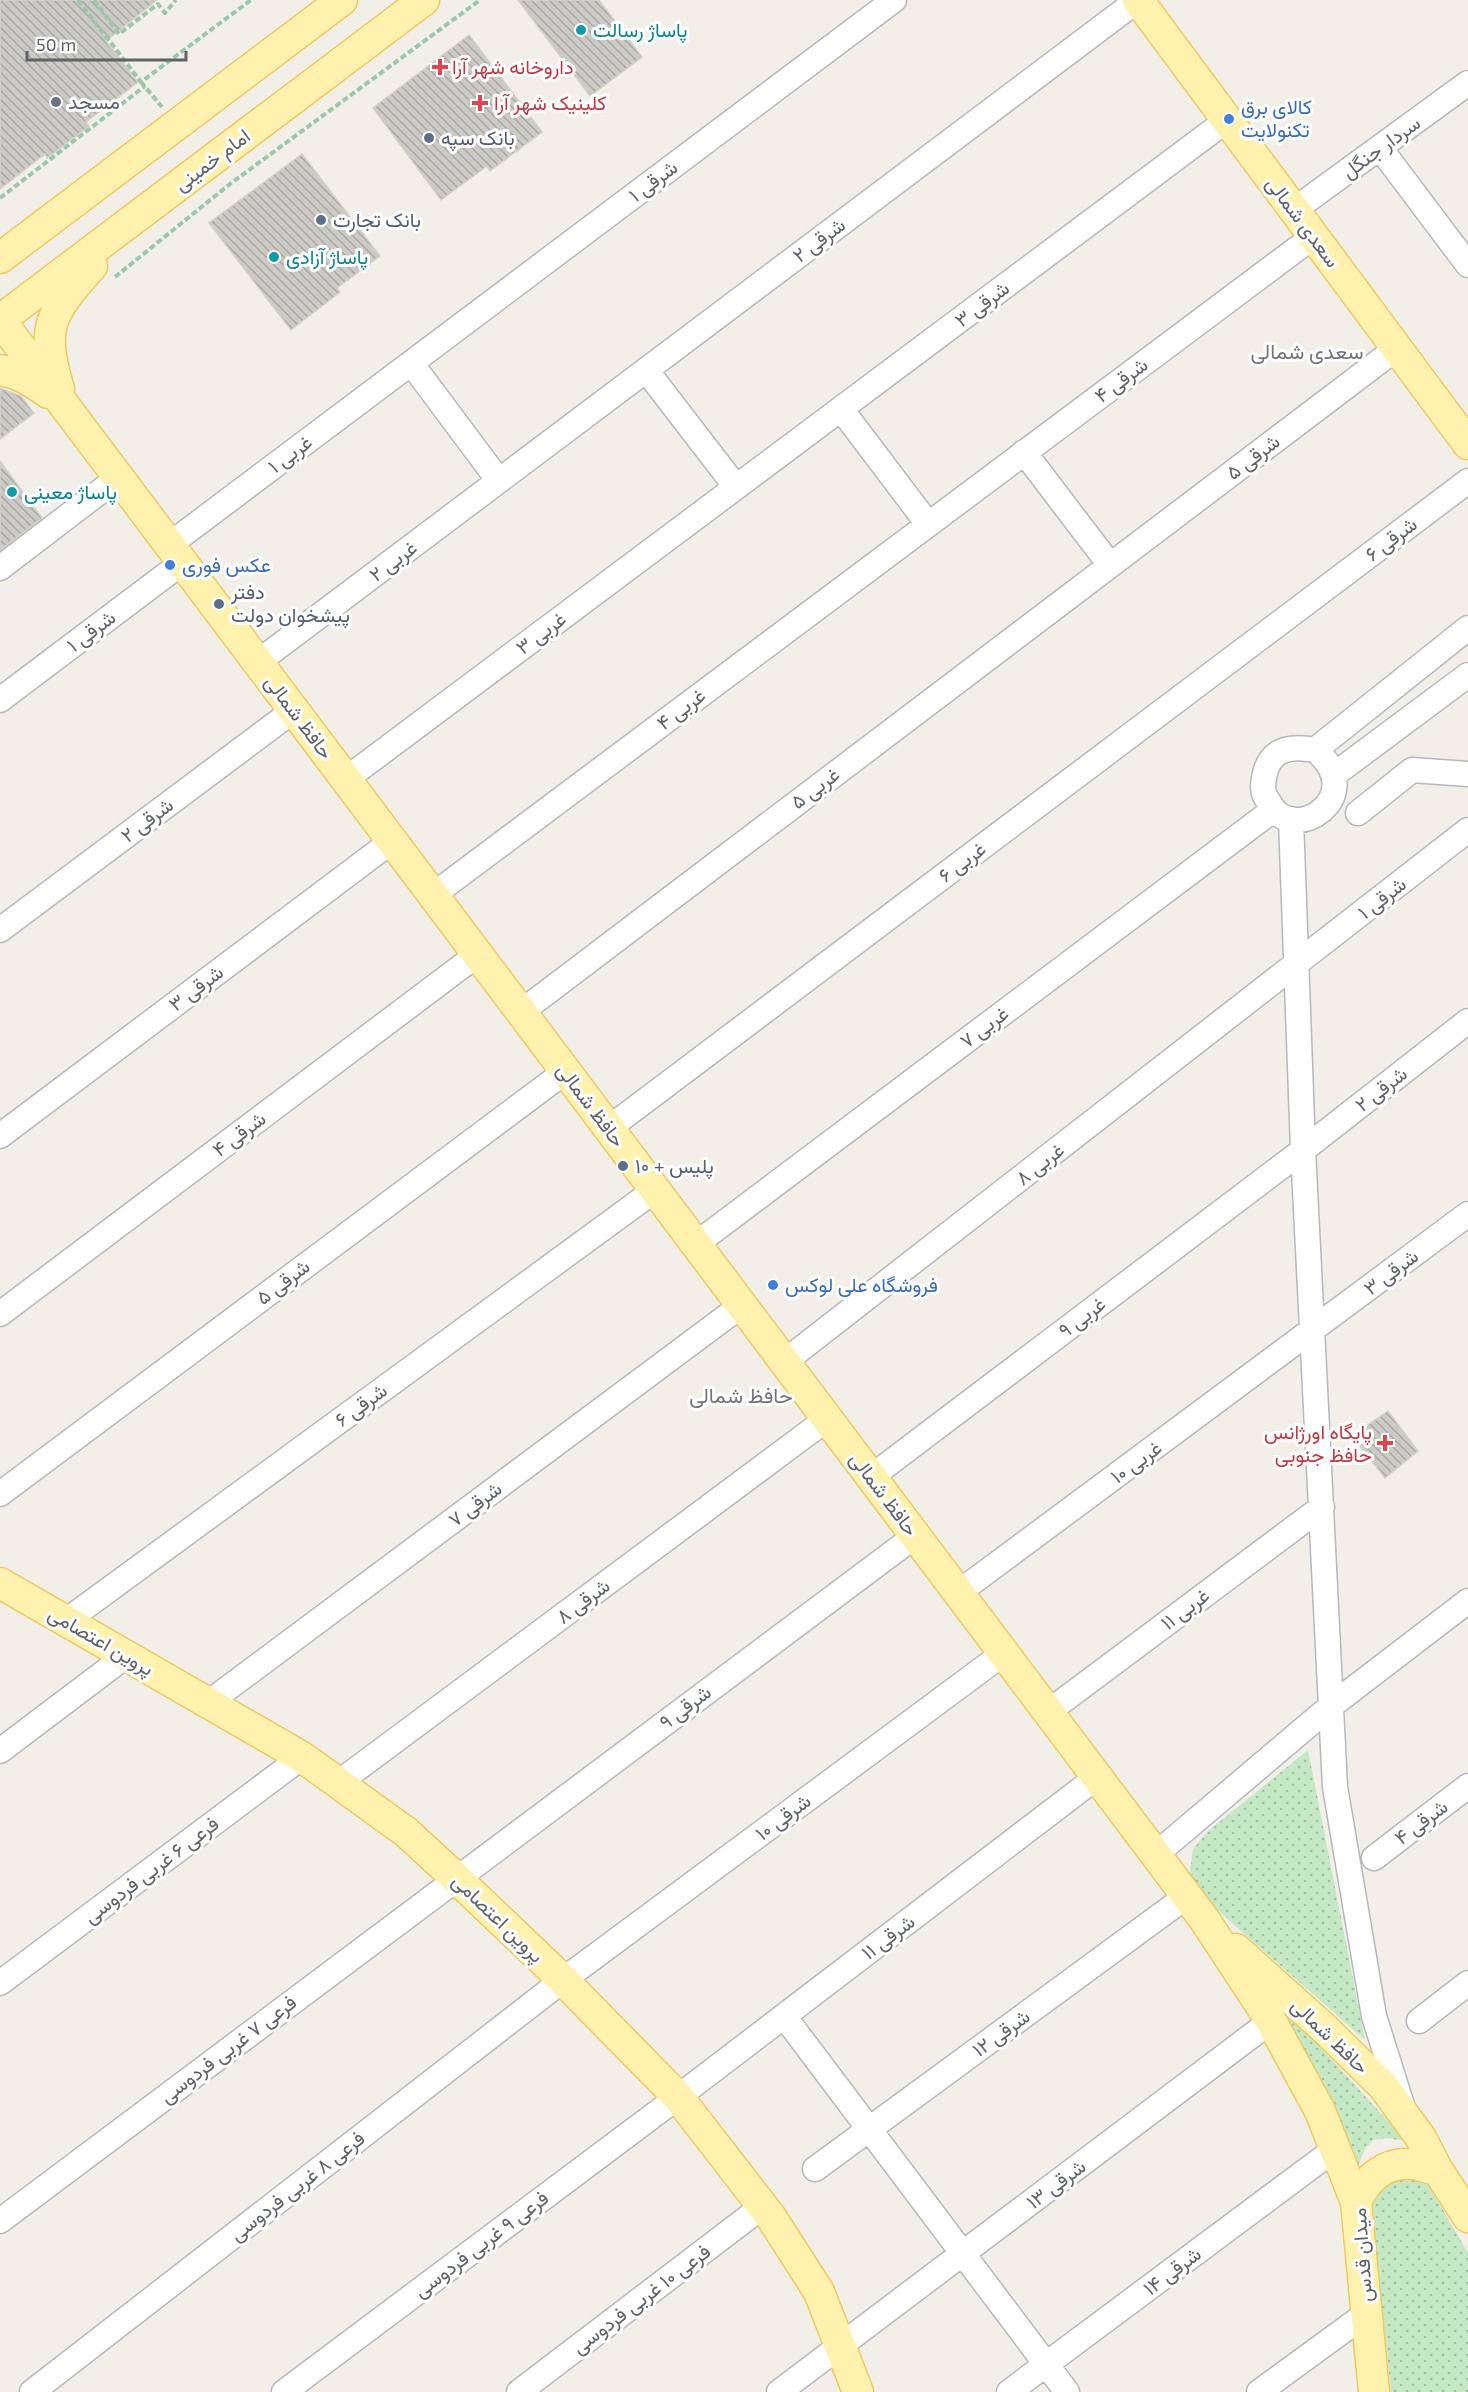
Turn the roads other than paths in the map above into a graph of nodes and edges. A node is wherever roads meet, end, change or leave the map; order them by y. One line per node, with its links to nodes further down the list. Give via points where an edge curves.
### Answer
1 (342, 0): 10 (main road)
2 (424, 0): 9 (main road, امام خمینی)
3 (894, 0): 17 (street, ۱ شرقی)
4 (1138, 0): 6 (main road, سعدی شمالی); 19 (street, ۲ شرقی)
5 (1468, 83): 7 (street, سردار جنگل)
6 (1227, 120): 8 (main road, سعدی شمالی); 21 (street, ۳ شرقی)
7 (1380, 148): 8 (street, سردار جنگل); 14 (street)
8 (1294, 210): 12 (main road, سعدی شمالی)
9 (139, 215): 15 (main road, امام خمینی); 20 (main road, via 74,287 50,324 50,361)
10 (33, 233): 11 (main road); 13 (main road)
11 (0, 234)
12 (1314, 236): 16 (main road, سعدی شمالی); 23 (street, ۴ شرقی)
13 (0, 258)
14 (1468, 265)
15 (0, 320): 20 (main road, حافظ شمالی)
16 (1397, 348): 22 (main road, سعدی شمالی); 30 (street, ۵ شرقی)
17 (411, 363): 25 (street); 29 (street, ۱ غربی)
18 (0, 370): 20 (main road, via 28,379)
19 (646, 370): 25 (street, ۲ شرقی); 27 (street)
20 (63, 403): 24 (main road, حافظ شمالی)
21 (841, 409): 27 (street, ۳ شرقی); 28 (street)
22 (1468, 444)
23 (1024, 452): 28 (street, ۴ شرقی); 30 (street)
24 (119, 477): 29 (main road, حافظ شمالی); 31 (street)
25 (500, 481): 34 (street, ۲ غربی)
26 (1468, 481): 32 (street, ۶ شرقی)
27 (736, 487): 41 (street, ۳ غربی)
28 (928, 524): 46 (street, ۴ غربی)
29 (176, 553): 34 (main road, حافظ شمالی); 36 (street, ۱ شرقی)
30 (1110, 565): 50 (street, ۵ غربی)
31 (0, 568)
32 (1315, 596): 53 (street, ۶ غربی)
33 (1468, 628): 38 (street)
34 (258, 662): 37 (main road, حافظ شمالی)
35 (1465, 680): 39 (street)
36 (0, 700)
37 (294, 710): 41 (main road, حافظ شمالی); 47 (street, ۲ شرقی)
38 (1315, 750): 39 (street, via 1328,760); 43 (street, via 1295,746 1285,750 1276,754 1264,771 1263,792)
39 (1335, 774): 43 (street, via 1334,793 1325,809 1310,819)
40 (1468, 774): 42 (street, via 1412,770)
41 (346, 779): 45 (main road, حافظ شمالی)
42 (1358, 813)
43 (1282, 814): 49 (street); 58 (street, ۷ غربی)
44 (1468, 830): 49 (street, ۱ شرقی)
45 (392, 841): 46 (main road, حافظ شمالی); 54 (street, ۳ شرقی)
46 (433, 895): 48 (main road, حافظ شمالی)
47 (0, 930)
48 (478, 954): 50 (main road, حافظ شمالی); 60 (street, ۴ شرقی)
49 (1295, 966): 55 (street); 62 (street, ۸ غربی)
50 (521, 1012): 52 (main road, حافظ شمالی)
51 (1468, 1021): 55 (street, ۲ شرقی)
52 (566, 1071): 53 (main road, حافظ شمالی); 65 (street, ۵ شرقی)
53 (609, 1128): 56 (main road, حافظ شمالی)
54 (0, 1137)
55 (1298, 1153): 61 (street); 64 (street, ۹ غربی)
56 (655, 1190): 58 (main road, حافظ شمالی); 71 (street, ۶ شرقی)
57 (1468, 1214): 61 (street, ۳ شرقی)
58 (696, 1244): 59 (main road, حافظ شمالی)
59 (742, 1305): 62 (main road, حافظ شمالی); 74 (street, ۷ شرقی)
60 (0, 1314)
61 (1313, 1330): 66 (street); 69 (street, ۱۰ غربی)
62 (784, 1362): 63 (main road, حافظ شمالی)
63 (827, 1419): 64 (main road, حافظ شمالی); 80 (street, ۸ شرقی)
64 (871, 1477): 67 (main road, حافظ شمالی)
65 (0, 1494)
66 (1322, 1507): 75 (street); 76 (street, ۱۱ غربی)
67 (915, 1536): 69 (main road, حافظ شمالی); 84 (street, شرقی ۹)
68 (0, 1582): 71 (main road, پروین اعتصامی)
69 (958, 1593): 72 (main road, حافظ شمالی)
70 (1468, 1600): 75 (street)
71 (66, 1621): 73 (main road, پروین اعتصامی)
72 (1004, 1653): 76 (main road, حافظ شمالی); 86 (street, شرقی ۱۰)
73 (128, 1655): 74 (main road, پروین اعتصامی); 77 (street)
74 (208, 1703): 78 (main road, پروین اعتصامی)
75 (1331, 1706): 82 (street); 93 (street, via 1335,1787 1361,1948 1374,2016)
76 (1048, 1712): 79 (main road, حافظ شمالی)
77 (0, 1751)
78 (302, 1757): 80 (main road, پروین اعتصامی); 87 (street, فرعی ۶ غربی فردوسی)
79 (1097, 1777): 82 (main road, حافظ شمالی); 89 (street, ۱۱ شرقی)
80 (338, 1783): 84 (main road, پروین اعتصامی, via 406,1832)
81 (1468, 1786): 83 (street, ۴ شرقی)
82 (1155, 1855): 85 (main road, حافظ شمالی)
83 (1374, 1858)
84 (456, 1878): 86 (main road, پروین اعتصامی); 101 (street, فرعی ۷ غربی فردوسی)
85 (1195, 1908): 90 (main road, حافظ شمالی); 93 (main road, حافظ شمالی, via 1383,2086); 94 (street, ۱۲ شرقی)
86 (563, 1980): 92 (main road, پروین اعتصامی); 106 (street, فرعی ۸ غربی فردوسی)
87 (0, 1983)
88 (1468, 1983): 91 (street)
89 (784, 2016): 92 (street, ۱۱ شرقی); 94 (street)
90 (1271, 2021): 95 (main road, حافظ شمالی, via 1320,2111); 102 (street, ۱۳ شرقی)
91 (1419, 2021)
92 (678, 2097): 99 (main road, پروین اعتصامی); 107 (street, فرعی ۹ غربی فردوسی)
93 (1405, 2116): 97 (main road, حافظ شمالی)
94 (870, 2128): 96 (street, ۱۲ شرقی); 102 (street)
95 (1335, 2149): 98 (main road, حافظ شمالی); 105 (street, ۱۴ شرقی)
96 (815, 2169)
97 (1437, 2169): 98 (main road, میدان قدس, via 1402,2163 1387,2167 1373,2175); 100 (main road)
98 (1356, 2202): 103 (main road, میدان قدس)
99 (763, 2206): 104 (main road, پروین اعتصامی, via 819,2292); 108 (street, فرعی ۱۰ غربی فردوسی)
100 (1468, 2217)
101 (0, 2221)
102 (963, 2254): 104 (street, ۱۳ شرقی); 105 (street)
103 (1366, 2314): 113 (street); 114 (main road, میدان قدس)
104 (841, 2347): 109 (street, ۱۳ شرقی); 110 (main road, پروین اعتصامی)
105 (1046, 2365): 111 (street, ۱۴ شرقی); 112 (street)
106 (32, 2392)
107 (284, 2392)
108 (519, 2392)
109 (779, 2392)
110 (858, 2392)
111 (1009, 2392)
112 (1067, 2392)
113 (1259, 2392)
114 (1374, 2392)

